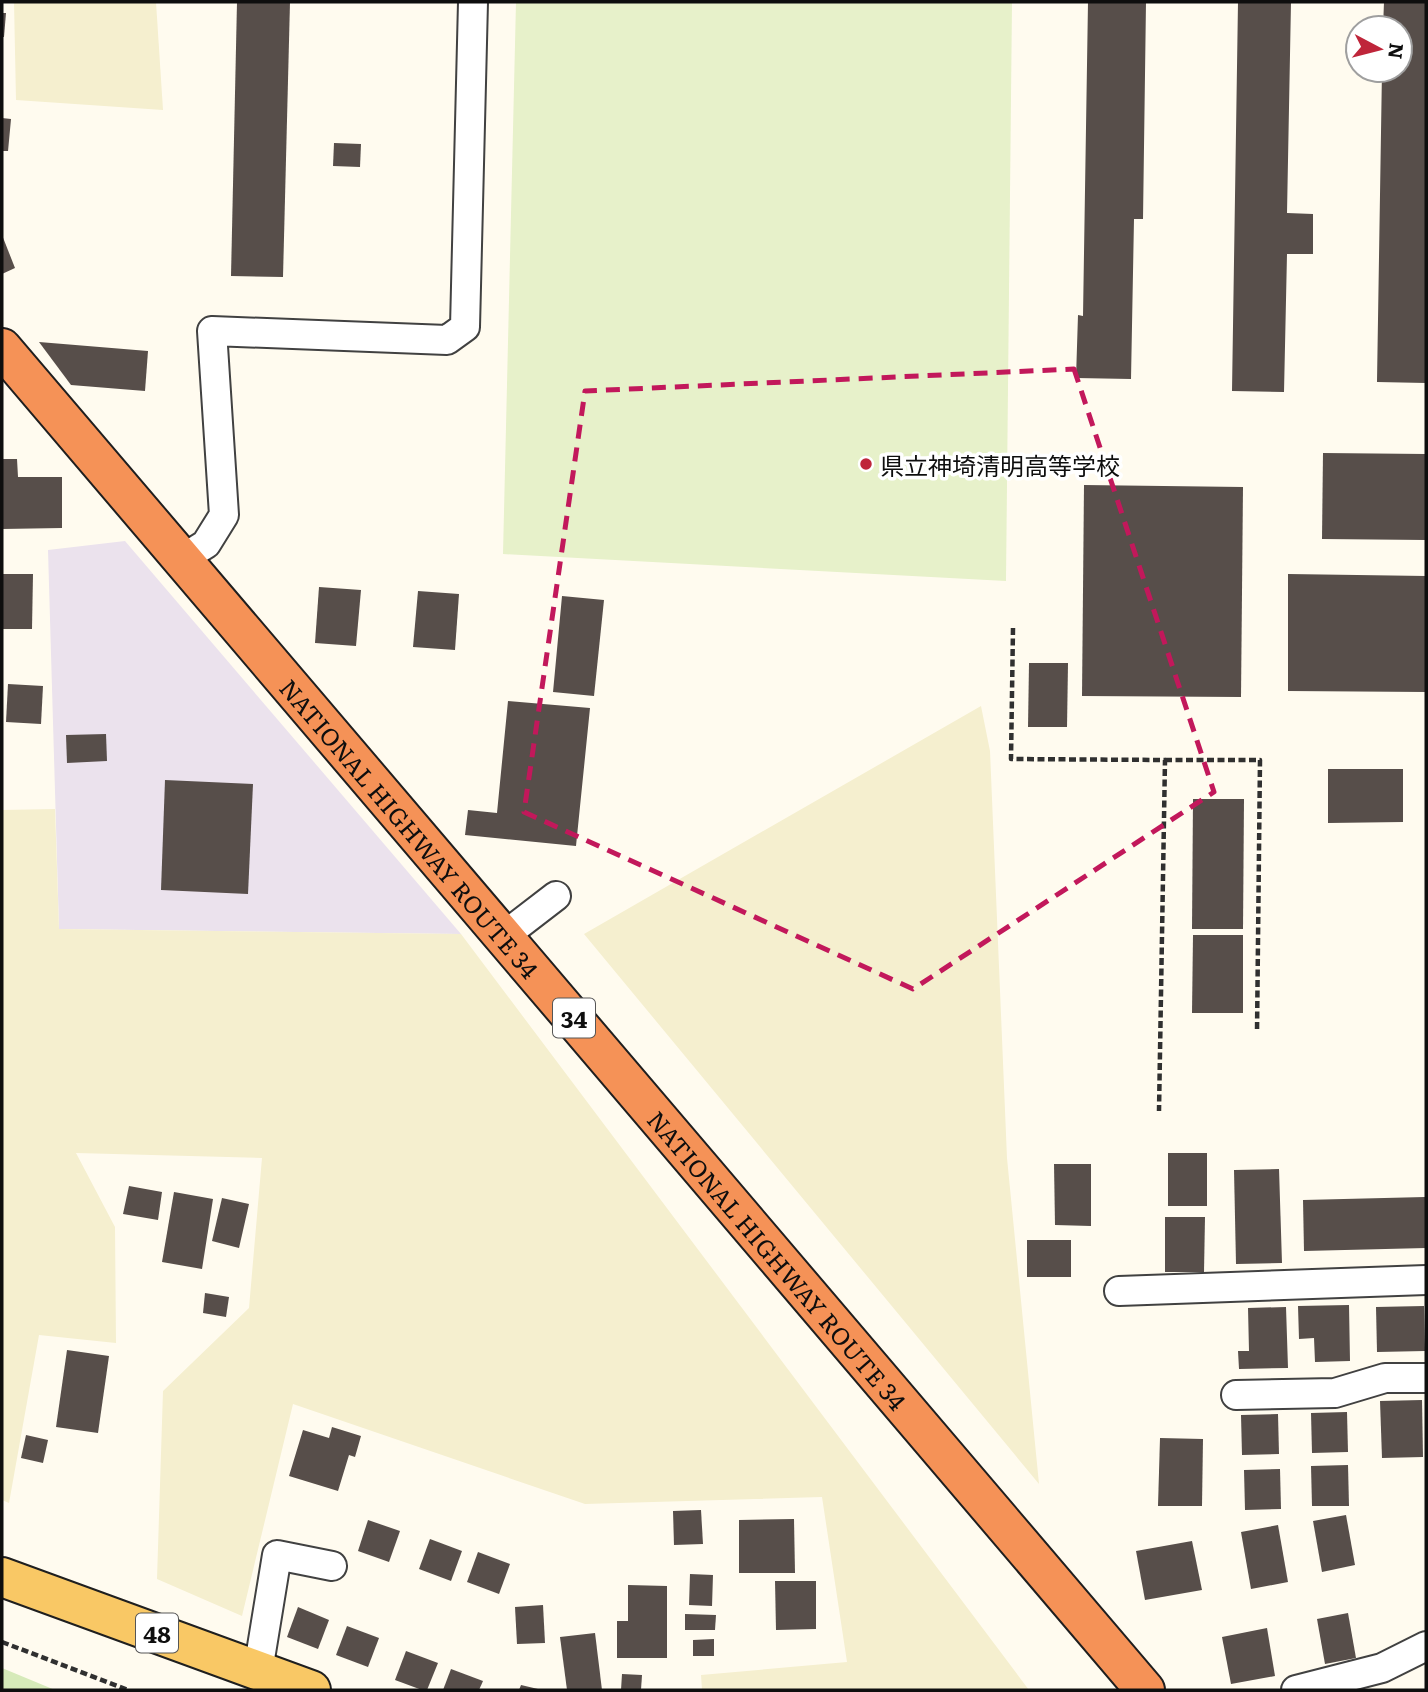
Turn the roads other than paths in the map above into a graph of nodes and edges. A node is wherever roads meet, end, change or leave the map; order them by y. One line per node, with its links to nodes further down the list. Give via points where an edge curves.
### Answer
1 (473, 2): 3 (street, via 465,327 447,340 212,331 224,515 206,544)
2 (2, 348): 3 (highway, NATIONAL HIGHWAY ROUTE 34 / 34)
3 (182, 559): 5 (highway, NATIONAL HIGHWAY ROUTE 34 / 34)
4 (556, 896): 5 (street)
5 (504, 936): 15 (highway, NATIONAL HIGHWAY ROUTE 34 / 34)
6 (1426, 1280): 7 (street)
7 (1119, 1290)
8 (1426, 1378): 9 (street, via 1385,1378 1335,1393)
9 (1236, 1395)
10 (332, 1566): 13 (street, via 277,1555)
11 (2, 1577): 13 (main road, 48)
12 (1426, 1646): 16 (street, via 1382,1668)
13 (258, 1671): 14 (main road, 48)
14 (311, 1690)
15 (1145, 1690)
16 (1296, 1690)

